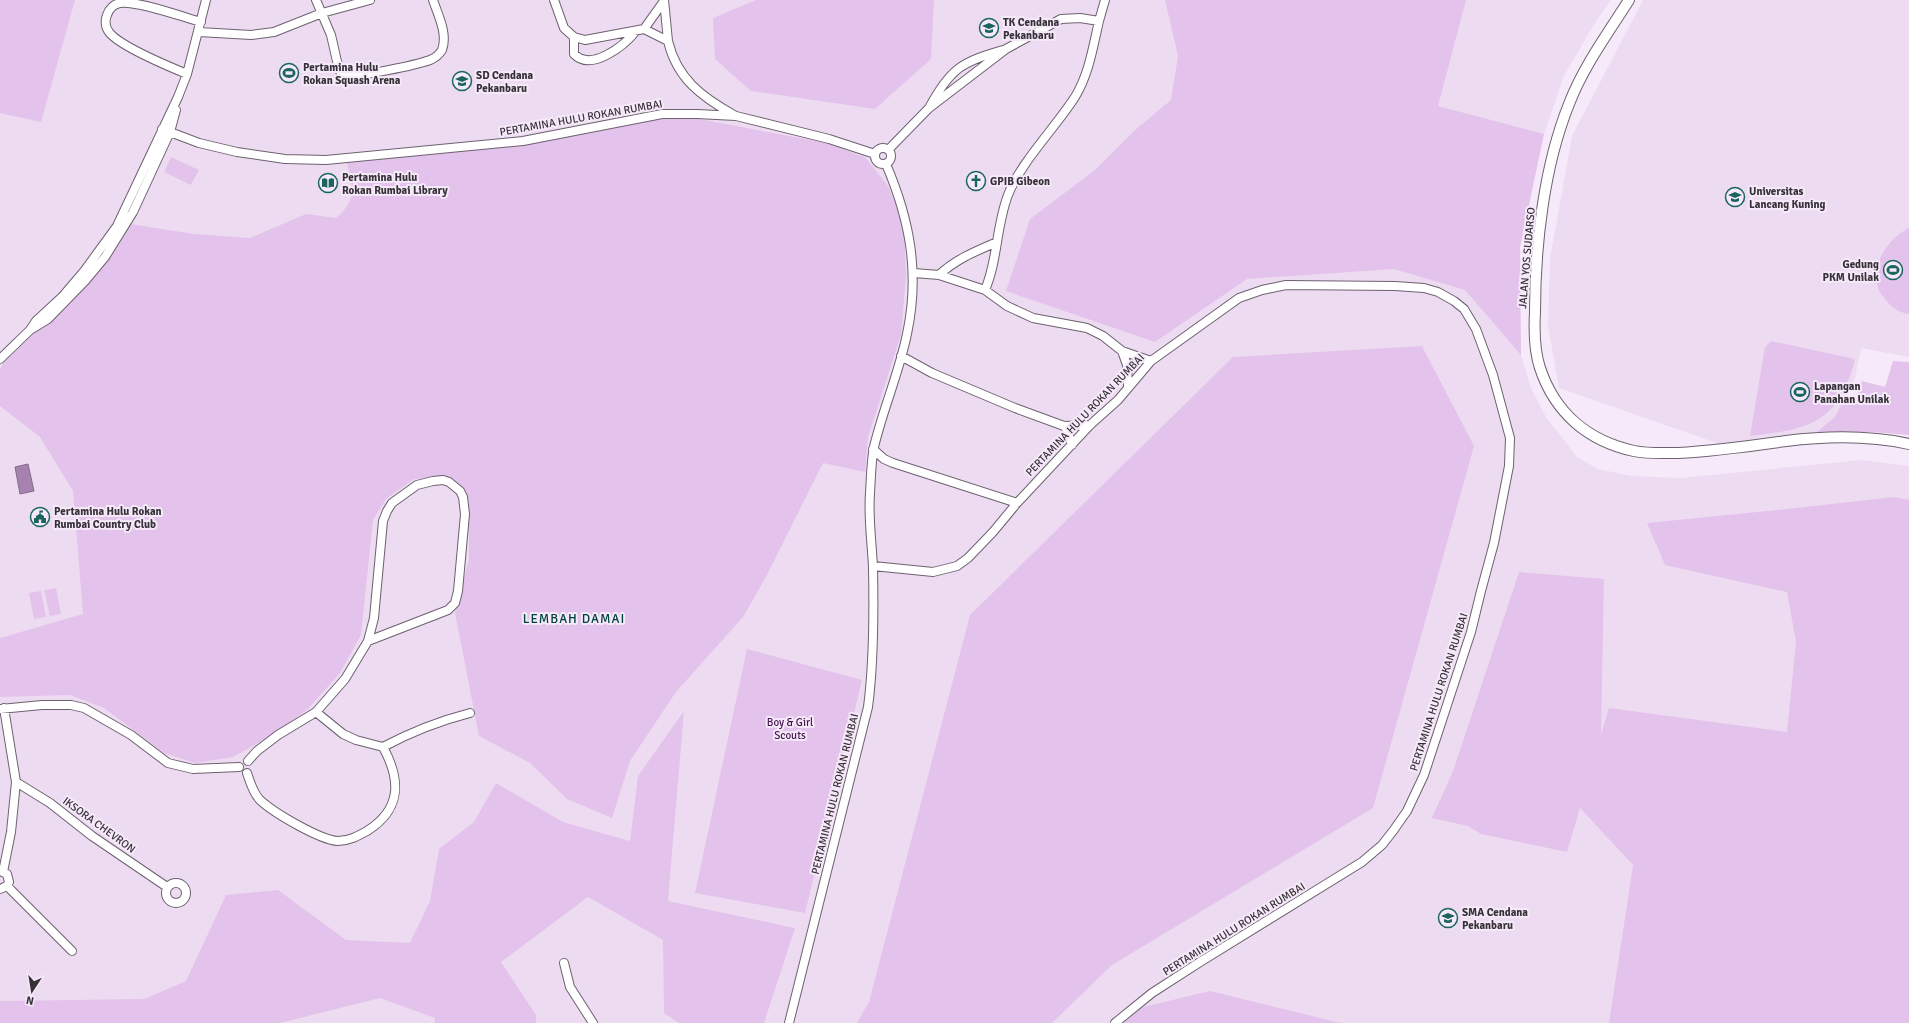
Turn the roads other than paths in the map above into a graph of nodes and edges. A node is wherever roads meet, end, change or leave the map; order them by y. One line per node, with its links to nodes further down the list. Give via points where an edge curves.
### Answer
1 (206, 0): 11 (street)
2 (316, 0): 9 (street)
3 (370, 0): 9 (street)
4 (433, 0): 9 (street, via 444,40 441,52 437,56 405,66 358,75 345,75 339,70 331,35)
5 (664, 0): 12 (street); 15 (street)
6 (1105, 0): 10 (street)
7 (1629, 0): 35 (main road, JALAN YOS SUDARSO, via 1580,79 1561,125 1544,202 1536,273 1534,328 1540,367 1554,397 1563,410 1596,439 1636,451 1699,452 1841,437 1879,438)
8 (556, 1): 14 (street, via 564,28)
9 (322, 13): 13 (street, via 274,32 251,35)
10 (1099, 21): 16 (street, via 1061,19); 24 (street, via 1088,67 1080,87 1025,165 1008,195)
11 (201, 22): 13 (street); 17 (street, via 127,3 120,3 111,8 106,18 110,33 149,57)
12 (640, 30): 14 (street, via 585,40); 14 (street, via 619,47 589,62 574,54); 15 (street)
13 (199, 32): 17 (street)
14 (574, 38)
15 (668, 41): 19 (street, via 677,67 694,88 712,103)
16 (1006, 49): 18 (street); 18 (street, via 961,65 938,90)
17 (187, 74): 20 (street)
18 (928, 108): 21 (street)
19 (736, 116): 20 (street, PERTAMINA HULU ROKAN RUMBAI, via 662,114 523,141 326,160 285,159 237,152 199,143); 22 (street, PERTAMINA HULU ROKAN RUMBAI, via 829,138)
20 (166, 131): 30 (street, via 117,226 85,270)
21 (888, 150): 22 (street, via 880,148); 23 (street, via 891,157)
22 (875, 154): 23 (street, via 877,162)
23 (886, 164): 25 (street, PERTAMINA HULU ROKAN RUMBAI, via 900,199)
24 (997, 242): 26 (street, via 960,258); 27 (street)
25 (914, 273): 26 (street); 29 (street, PERTAMINA HULU ROKAN RUMBAI, via 912,306)
26 (939, 275): 27 (street)
27 (985, 290): 28 (street, via 1008,306 1033,318 1087,328 1103,336)
28 (1122, 351): 31 (street); 32 (street, via 1127,365)
29 (901, 356): 34 (street, via 982,395); 37 (street, PERTAMINA HULU ROKAN RUMBAI)
30 (0, 359)
31 (1151, 361): 32 (street, PERTAMINA HULU ROKAN RUMBAI); 56 (street, PERTAMINA HULU ROKAN RUMBAI, via 1239,298 1262,290 1286,285 1395,286 1424,288 1438,292 1464,309 1476,329 1493,375 1510,438 1510,466 1472,632 1424,775 1407,811 1394,831 1362,862 1152,993)
32 (1128, 386): 33 (street, PERTAMINA HULU ROKAN RUMBAI, via 1108,410)
33 (1090, 425): 34 (street); 36 (street, PERTAMINA HULU ROKAN RUMBAI)
34 (1064, 426): 36 (street)
35 (1909, 444)
36 (1072, 446): 38 (street, PERTAMINA HULU ROKAN RUMBAI)
37 (873, 449): 38 (street, via 893,463); 39 (street, PERTAMINA HULU ROKAN RUMBAI, via 870,495)
38 (1017, 503): 39 (street, PERTAMINA HULU ROKAN RUMBAI, via 977,549 957,566 933,572)
39 (873, 566): 55 (street, PERTAMINA HULU ROKAN RUMBAI, via 873,655 868,707)
40 (368, 641): 40 (street, via 374,618 383,521 387,511 392,504 417,485 443,480 449,482 460,491 465,514 455,603 448,610); 42 (street, via 345,679)
41 (2, 708): 46 (street, via 49,705 84,708 131,735 168,763 193,769); 48 (street)
42 (316, 712): 44 (street, via 343,734); 45 (street, via 278,735)
43 (470, 713): 44 (street, via 437,722)
44 (382, 747): 47 (street, via 389,759 396,782 394,801 387,813 356,838 339,841 327,838 283,816 260,799 251,786)
45 (248, 761): 46 (street, via 241,762); 47 (street, via 251,767)
46 (239, 767): 47 (street, via 242,772)
47 (247, 772)
48 (16, 782): 49 (street, via 11,832); 50 (street, IKSORA CHEVRON, via 50,803 92,836)
49 (1, 871): 51 (street, via 9,878)
50 (167, 887)
51 (4, 888): 52 (street)
52 (72, 951)
53 (564, 964): 54 (street, via 570,987)
54 (593, 1023)
55 (789, 1023)
56 (1115, 1023)

